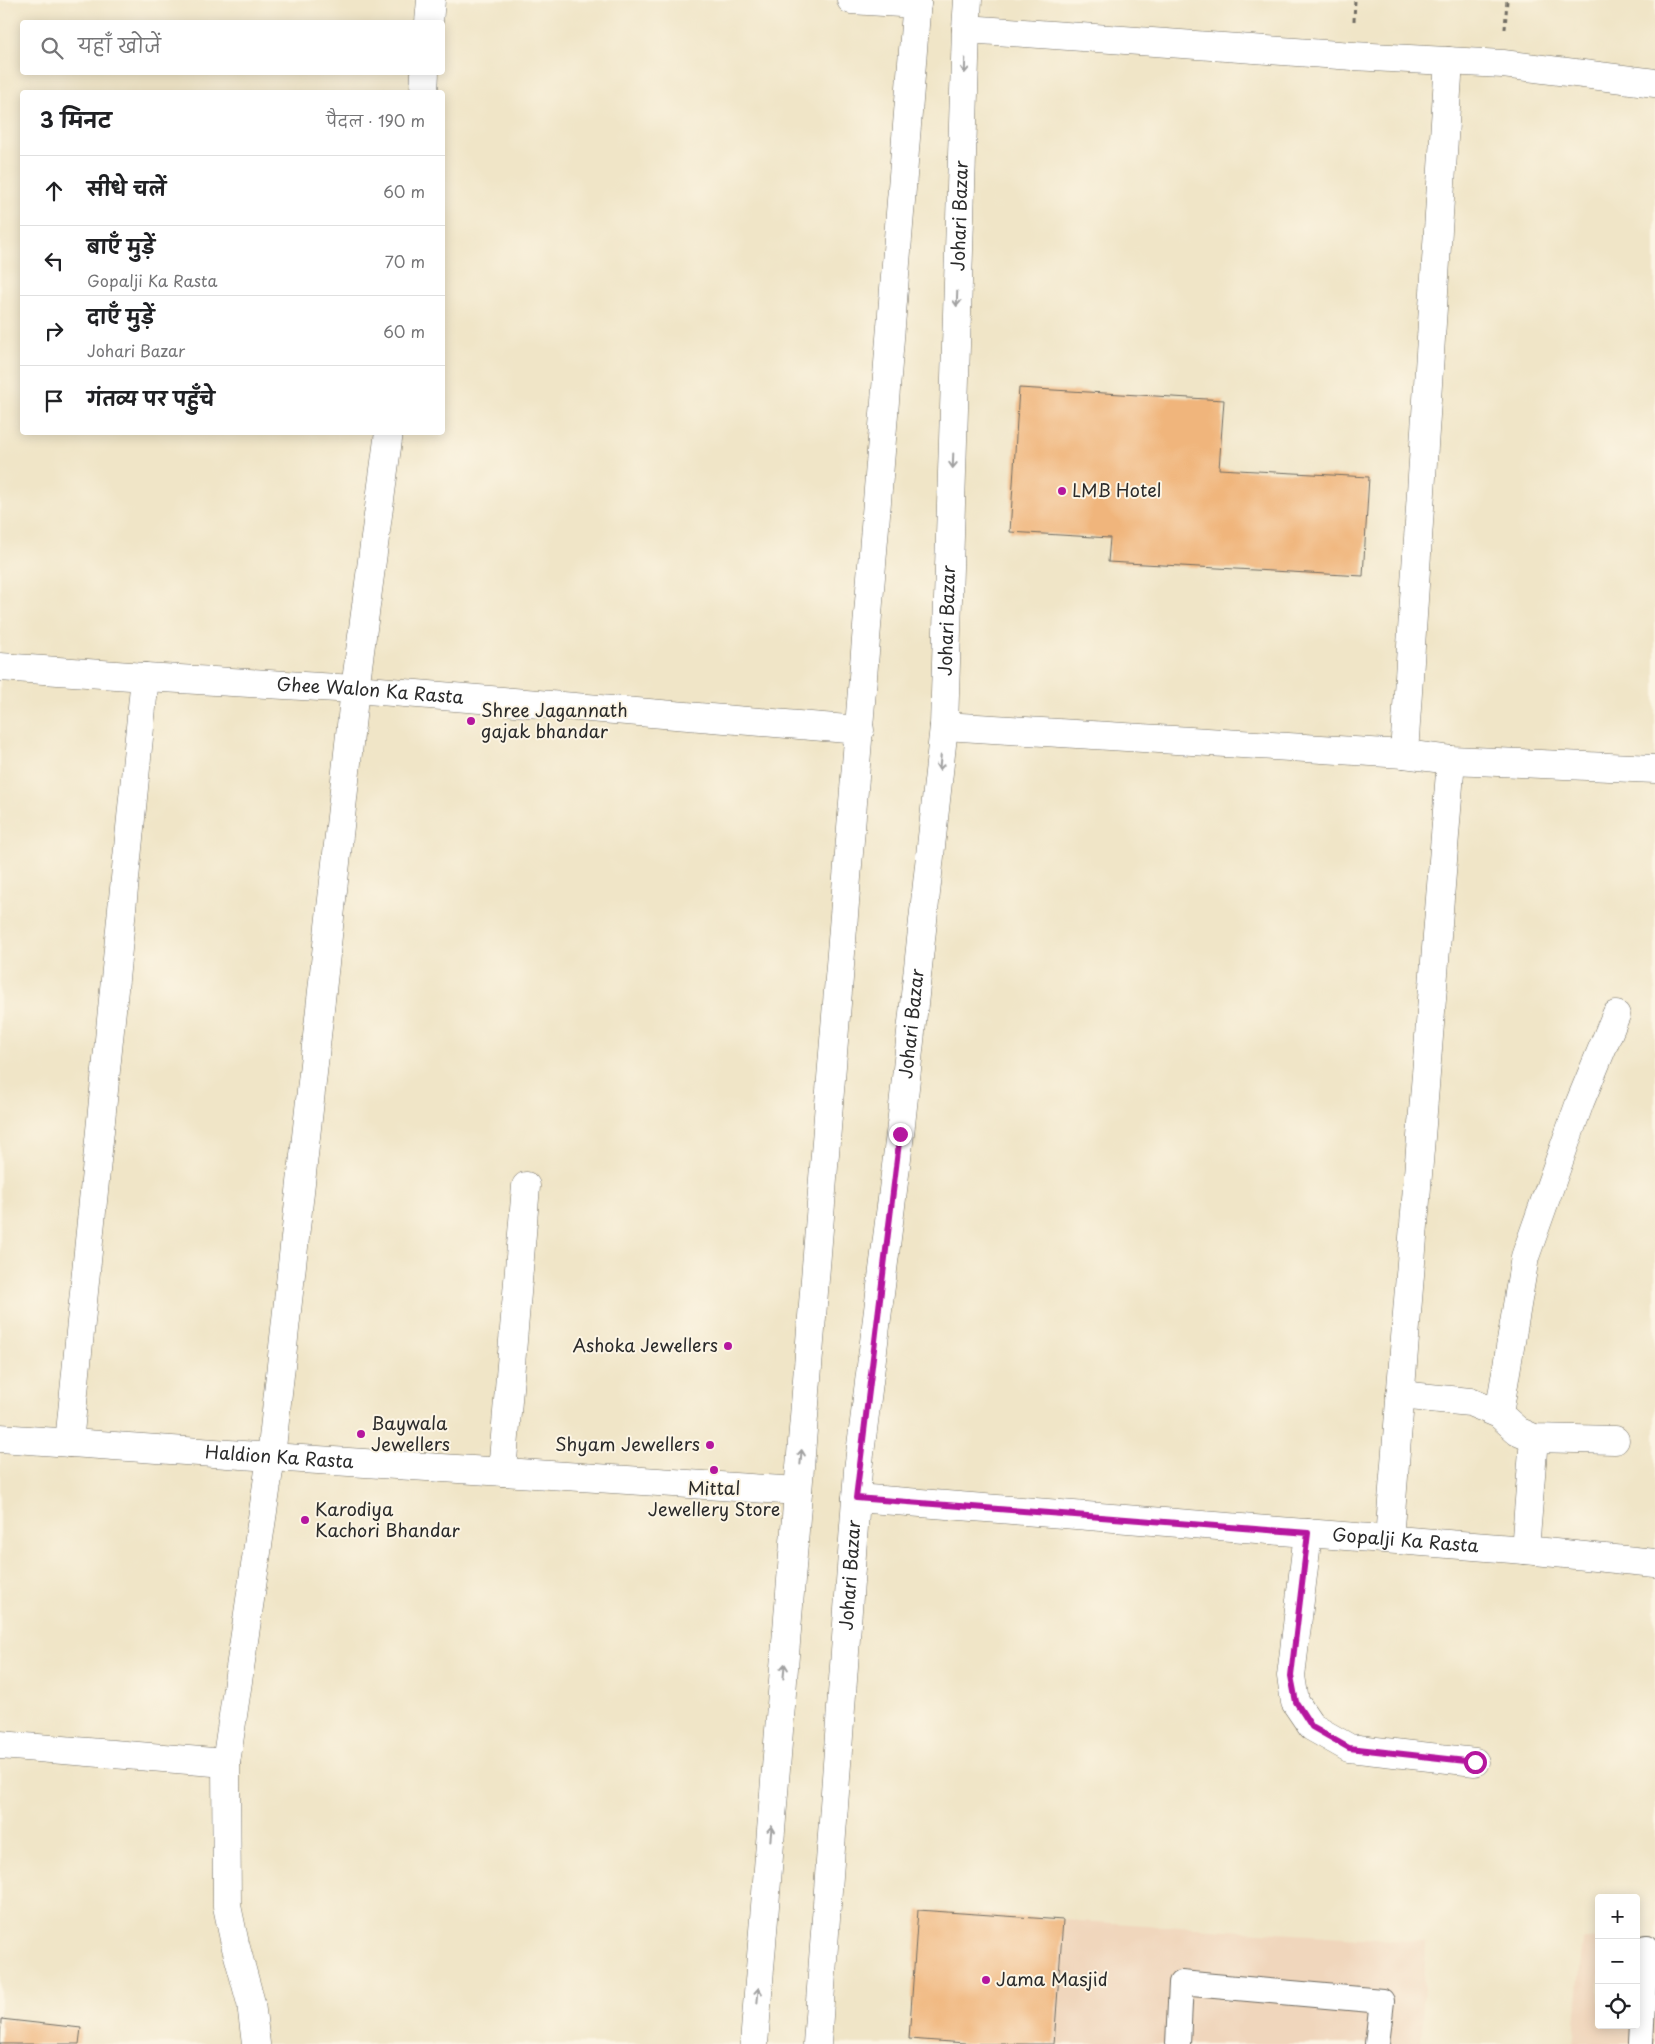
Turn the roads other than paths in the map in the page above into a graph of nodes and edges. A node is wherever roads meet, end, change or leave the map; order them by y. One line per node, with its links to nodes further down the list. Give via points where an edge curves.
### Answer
1 (431, 0): 5 (street)
2 (851, 0): 4 (street)
3 (968, 0): 6 (street, Johari Bazar)
4 (917, 2): 16 (street)
5 (429, 20)
6 (966, 29): 7 (street); 15 (street, Johari Bazar, one-way to 15)
7 (1449, 61): 9 (street, via 1503,64); 17 (street)
8 (425, 75): 10 (street)
9 (1655, 83)
10 (424, 90)
11 (389, 435): 14 (street)
12 (0, 667): 13 (street, Ghee Walon Ka Rasta)
13 (145, 677): 14 (street, Ghee Walon Ka Rasta); 27 (street)
14 (355, 689): 16 (street, Ghee Walon Ka Rasta); 28 (street)
15 (944, 726): 17 (street); 31 (street, Johari Bazar, one-way to 31)
16 (860, 730): 30 (street, one-way to 16)
17 (1404, 754): 18 (street)
18 (1451, 760): 19 (street); 22 (street)
19 (1655, 769)
20 (1616, 1015): 23 (street, via 1580,1102 1525,1257)
21 (526, 1186): 29 (street)
22 (1400, 1395): 23 (street, via 1470,1402); 33 (street)
23 (1498, 1414): 25 (street, via 1518,1431)
24 (0, 1438): 27 (street, Haldion Ka Rasta)
25 (1534, 1438): 26 (street); 34 (street)
26 (1615, 1440)
27 (69, 1443): 28 (street, Haldion Ka Rasta)
28 (272, 1457): 29 (street, Haldion Ka Rasta); 38 (street)
29 (502, 1472): 30 (street, Haldion Ka Rasta)
30 (798, 1491): 41 (street, one-way to 30)
31 (856, 1498): 32 (street, Gopalji Ka Rasta); 42 (street, Johari Bazar)
32 (1308, 1533): 33 (street, Gopalji Ka Rasta); 37 (street, via 1291,1676 1296,1702 1312,1727 1349,1748)
33 (1389, 1539): 34 (street, Gopalji Ka Rasta)
34 (1525, 1550): 35 (street, Gopalji Ka Rasta)
35 (1655, 1563)
36 (0, 1745): 38 (street)
37 (1475, 1762)
38 (226, 1763): 40 (street, via 228,1906 251,2003)
39 (1646, 1947): 45 (lane)
40 (256, 2044)
41 (754, 2044)
42 (817, 2044)
43 (1178, 2044): 44 (lane, via 1181,1983 1382,2001)
44 (1376, 2044)
45 (1641, 2044)

